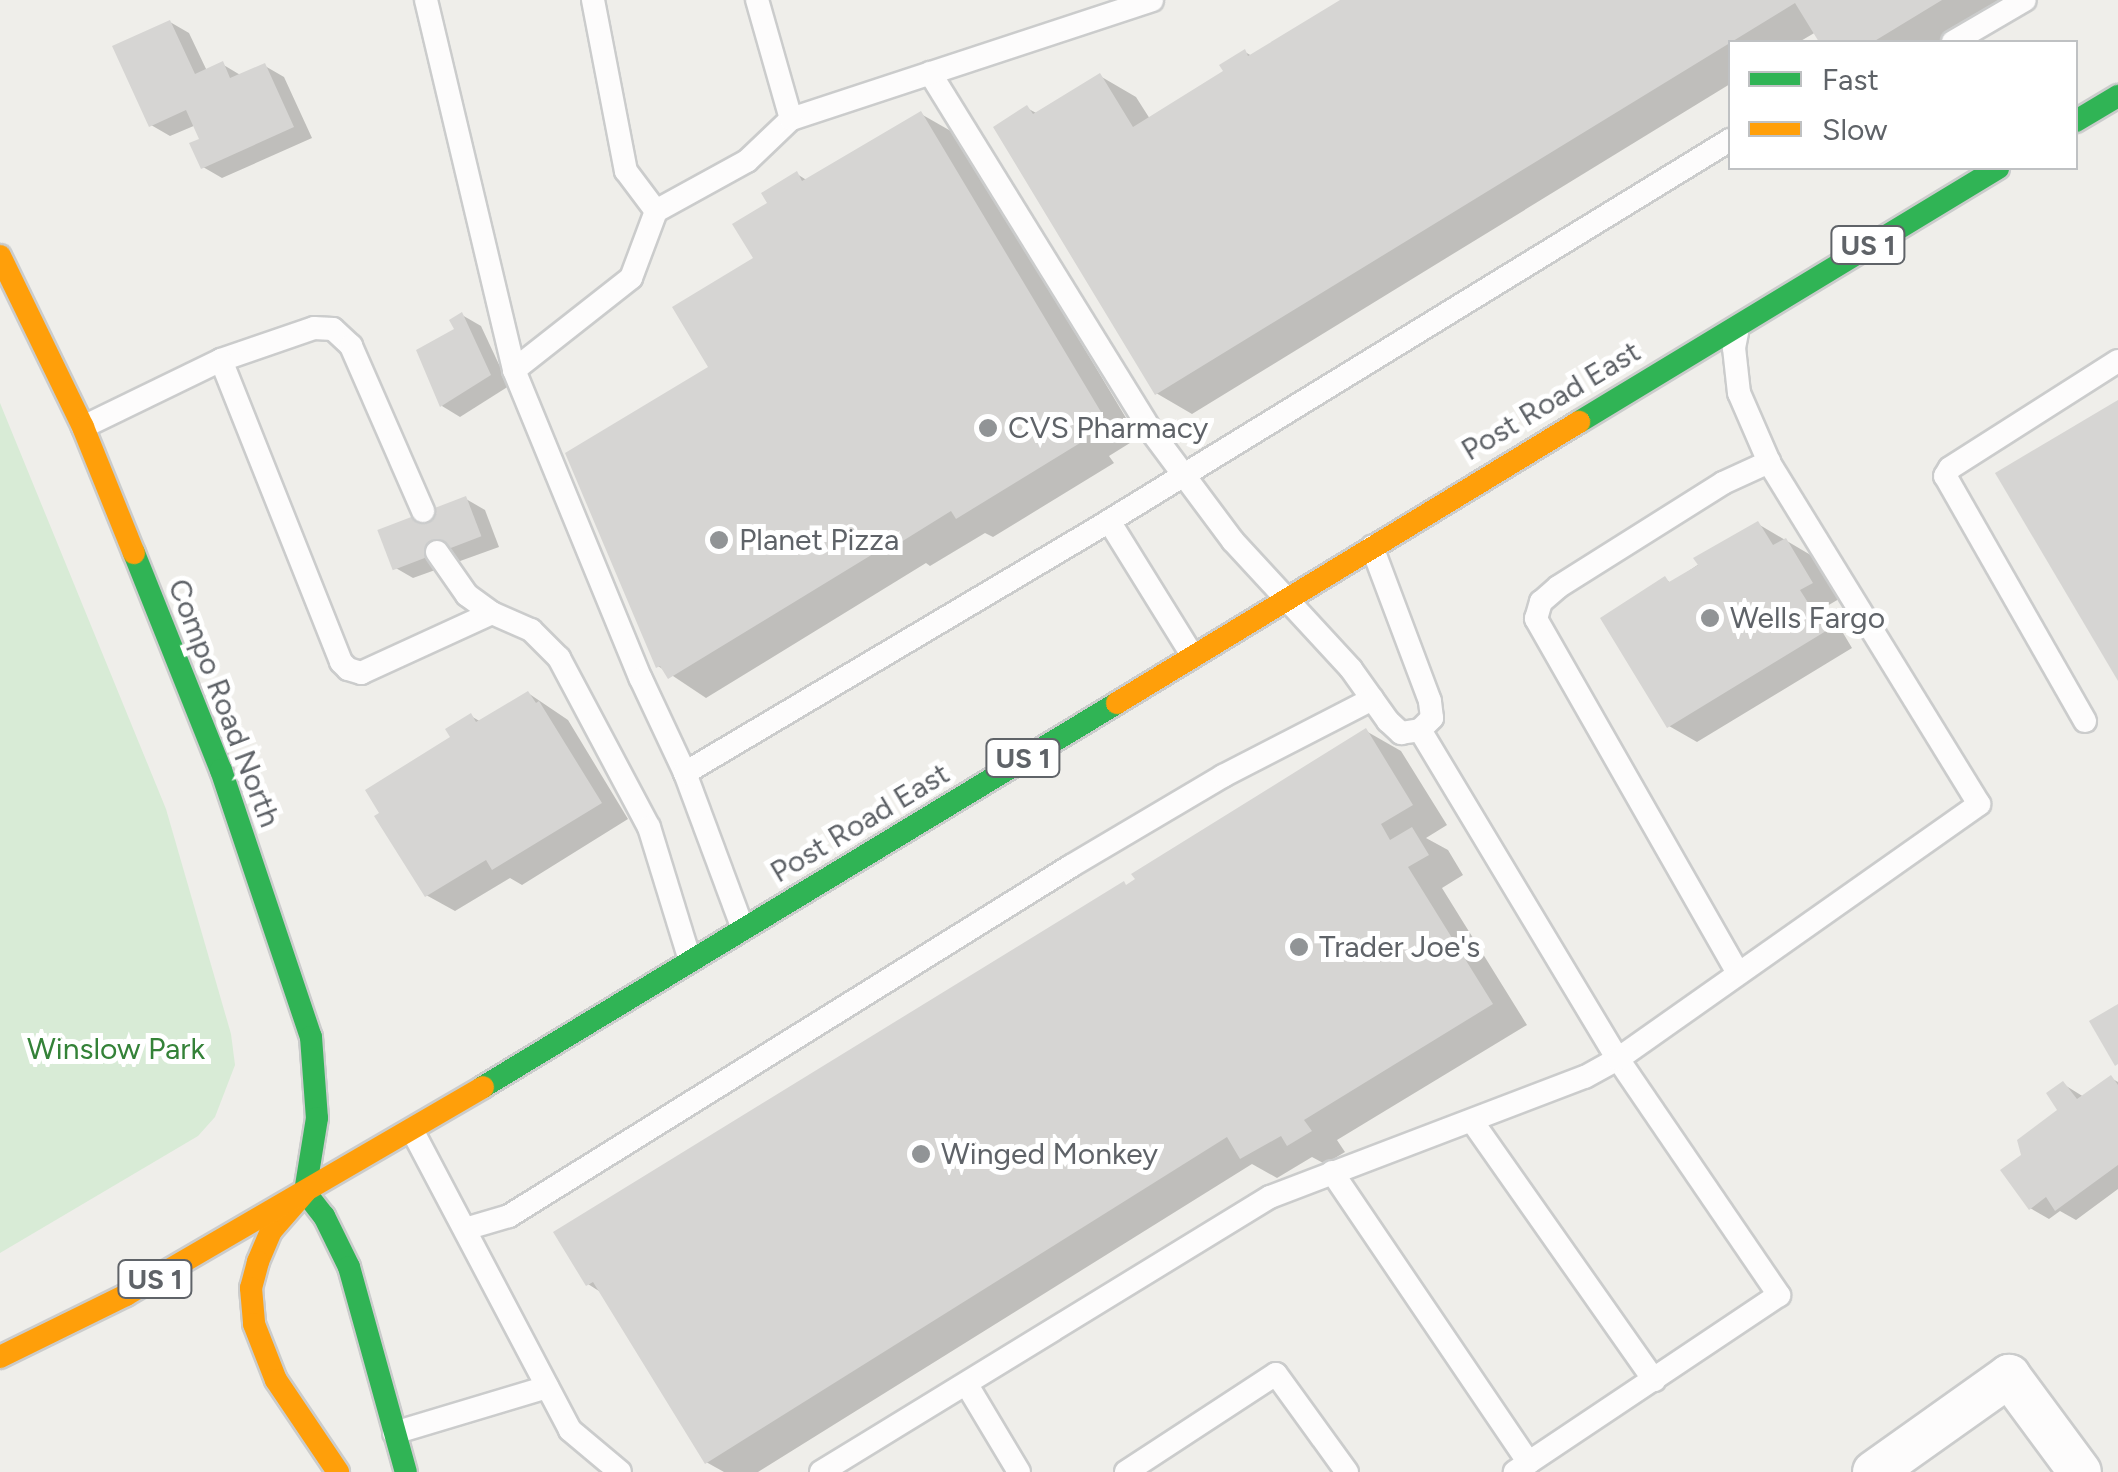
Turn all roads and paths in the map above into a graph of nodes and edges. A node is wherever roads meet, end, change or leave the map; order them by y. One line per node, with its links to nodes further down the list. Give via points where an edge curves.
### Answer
1 (426, 0): 19 (lane)
2 (593, 0): 14 (lane, via 626,172)
3 (758, 0): 10 (lane)
4 (1152, 0): 6 (lane)
5 (2025, 0): 7 (lane)
6 (1097, 8): 8 (lane)
7 (1955, 40)
8 (930, 74): 10 (lane); 22 (lane)
9 (2118, 96): 11 (main road)
10 (792, 119): 14 (lane, via 748,161)
11 (2078, 120)
12 (1728, 141): 22 (lane)
13 (1995, 170): 16 (main road, Post Road East / US 1)
14 (656, 211): 19 (lane, via 632,278)
15 (0, 256): 20 (main road, Compo Road North)
16 (1739, 322): 21 (lane, via 1734,348 1740,393); 25 (main road, Post Road East / US 1)
17 (220, 360): 20 (lane); 23 (lane, via 314,328 333,329 351,346); 28 (lane, via 348,670 360,672)
18 (2118, 361): 31 (lane, via 1945,476)
19 (514, 370): 33 (lane)
20 (83, 427): 41 (main road, Compo Road North, via 222,770 311,1037 316,1118)
21 (1769, 462): 36 (lane, via 1558,587 1541,602 1536,620); 36 (lane, via 1979,804)
22 (1184, 474): 24 (lane); 27 (lane, via 1233,541)
23 (422, 512)
24 (1109, 521): 29 (lane); 33 (lane)
25 (1372, 545): 27 (main road, Post Road East / US 1); 32 (lane, via 1430,701 1432,718)
26 (437, 552): 28 (lane, via 467,595)
27 (1288, 595): 29 (main road, Post Road East / US 1); 30 (lane)
28 (492, 613): 35 (lane, via 530,630 559,658 649,827)
29 (1192, 654): 34 (main road, Post Road East / US 1)
30 (1372, 700): 32 (lane, via 1401,733); 42 (lane, via 1223,776 1070,866 509,1216)
31 (2085, 721)
32 (1420, 730): 37 (lane)
33 (685, 773): 34 (lane)
34 (743, 929): 35 (main road, Post Road East / US 1)
35 (691, 961): 39 (main road, Post Road East / US 1)
36 (1738, 973): 37 (lane)
37 (1618, 1059): 38 (lane); 44 (lane, via 1779,1295)
38 (1472, 1121): 40 (lane); 44 (lane)
39 (412, 1130): 41 (main road, Post Road East / US 1); 42 (lane)
40 (1332, 1172): 45 (lane, via 1270,1197); 48 (lane)
41 (306, 1192): 43 (main road, Post Road East / US 1, via 126,1295); 47 (main road, via 350,1267); 49 (main road, via 271,1232 258,1262 251,1288 254,1324 276,1380)
42 (464, 1229): 46 (lane)
43 (0, 1357)
44 (1654, 1380): 48 (lane)
45 (966, 1385): 52 (lane); 53 (lane)
46 (547, 1387): 47 (lane); 51 (lane, via 570,1430)
47 (394, 1433): 50 (main road)
48 (1522, 1467)
49 (338, 1472)
50 (406, 1472)
51 (620, 1472)
52 (821, 1472)
53 (1020, 1472)
54 (1126, 1472): 55 (lane, via 1276,1374)
55 (1347, 1472)
56 (1874, 1472): 57 (street, via 2008,1376)
57 (2080, 1472)

